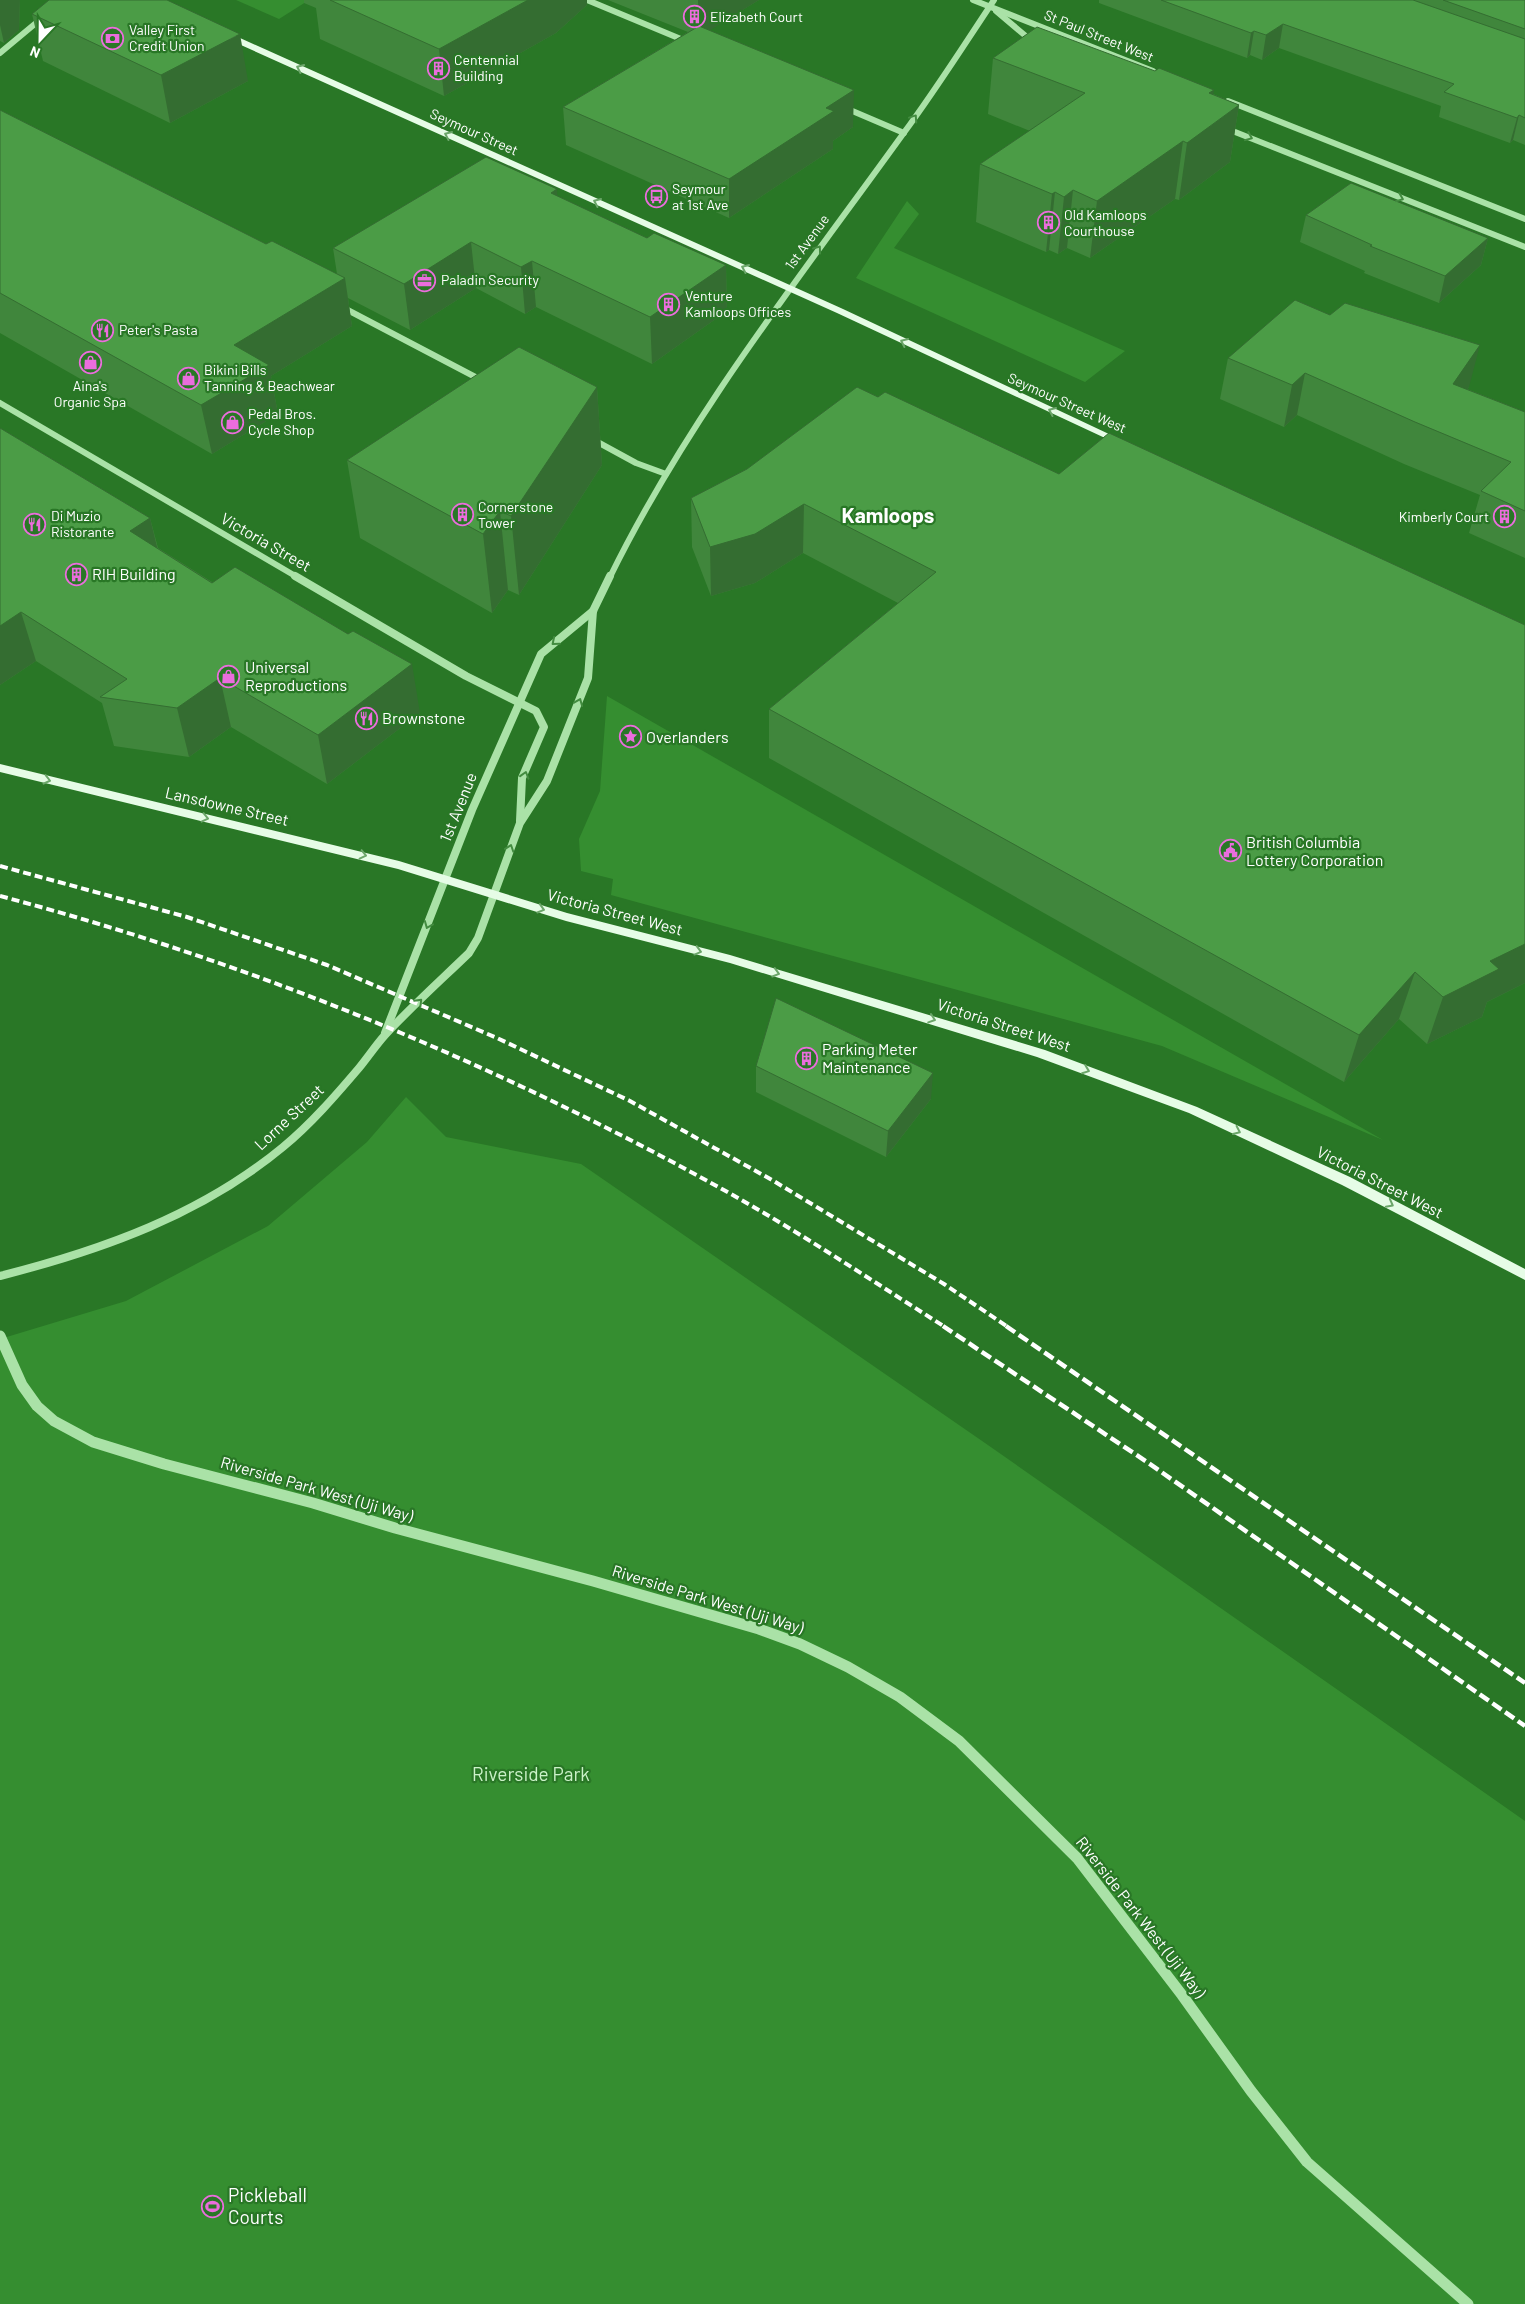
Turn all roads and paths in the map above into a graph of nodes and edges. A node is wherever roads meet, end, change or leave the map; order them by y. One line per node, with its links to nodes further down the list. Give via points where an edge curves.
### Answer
1 (587, 0): 7 (street)
2 (973, 0): 4 (street)
3 (994, 0): 4 (street, 1st Avenue)
4 (990, 6): 8 (street, St Paul Street West); 10 (street, St Paul Street West); 14 (street, 1st Avenue, one-way to 4)
5 (49, 12): 9 (street)
6 (217, 30): 17 (main road, Seymour Street, one-way to 6)
7 (693, 45)
8 (1038, 46)
9 (0, 54)
10 (1159, 73)
11 (1223, 99): 15 (street)
12 (836, 104): 14 (street)
13 (1219, 125): 16 (street, one-way to 16)
14 (904, 133): 17 (street, 1st Avenue, one-way to 14)
15 (1525, 219)
16 (1525, 247)
17 (789, 288): 22 (main road, Seymour Street West, one-way to 17); 23 (street, 1st Avenue)
18 (334, 303): 19 (street)
19 (490, 385)
20 (0, 403): 25 (street, Victoria Street)
21 (584, 435): 23 (street, via 636,463)
22 (1134, 448)
23 (666, 474): 24 (street, 1st Avenue, via 634,528)
24 (593, 611): 25 (street, 1st Avenue, one-way to 25, via 541,654); 27 (street, 1st Avenue, one-way to 24, via 547,781 588,678)
25 (519, 704): 27 (street, Victoria Street, one-way to 25, via 522,778 544,727 536,710); 28 (street, 1st Avenue, via 472,810)
26 (0, 768): 28 (main road, Lansdowne Street, one-way to 28, via 376,858)
27 (520, 823): 29 (street, 1st Avenue, one-way to 27)
28 (446, 879): 29 (main road, Victoria Street West); 30 (street, 1st Avenue, one-way to 30)
29 (495, 895): 30 (street, Lorne Street, one-way to 29, via 469,953); 31 (main road, Victoria Street West, one-way to 31, via 566,917 730,959 1041,1053 1202,1114 1346,1181)
30 (384, 1036): 32 (street, Lorne Street, via 324,1106 283,1147 210,1197 151,1229 42,1266)
31 (1525, 1275)
32 (0, 1276)
33 (0, 1336): 34 (street, Riverside Park West (Uji Way), via 22,1385 37,1406 54,1421 93,1442 759,1629 800,1644 900,1696 959,1741 1077,1858 1307,2162)
34 (1468, 2304)

